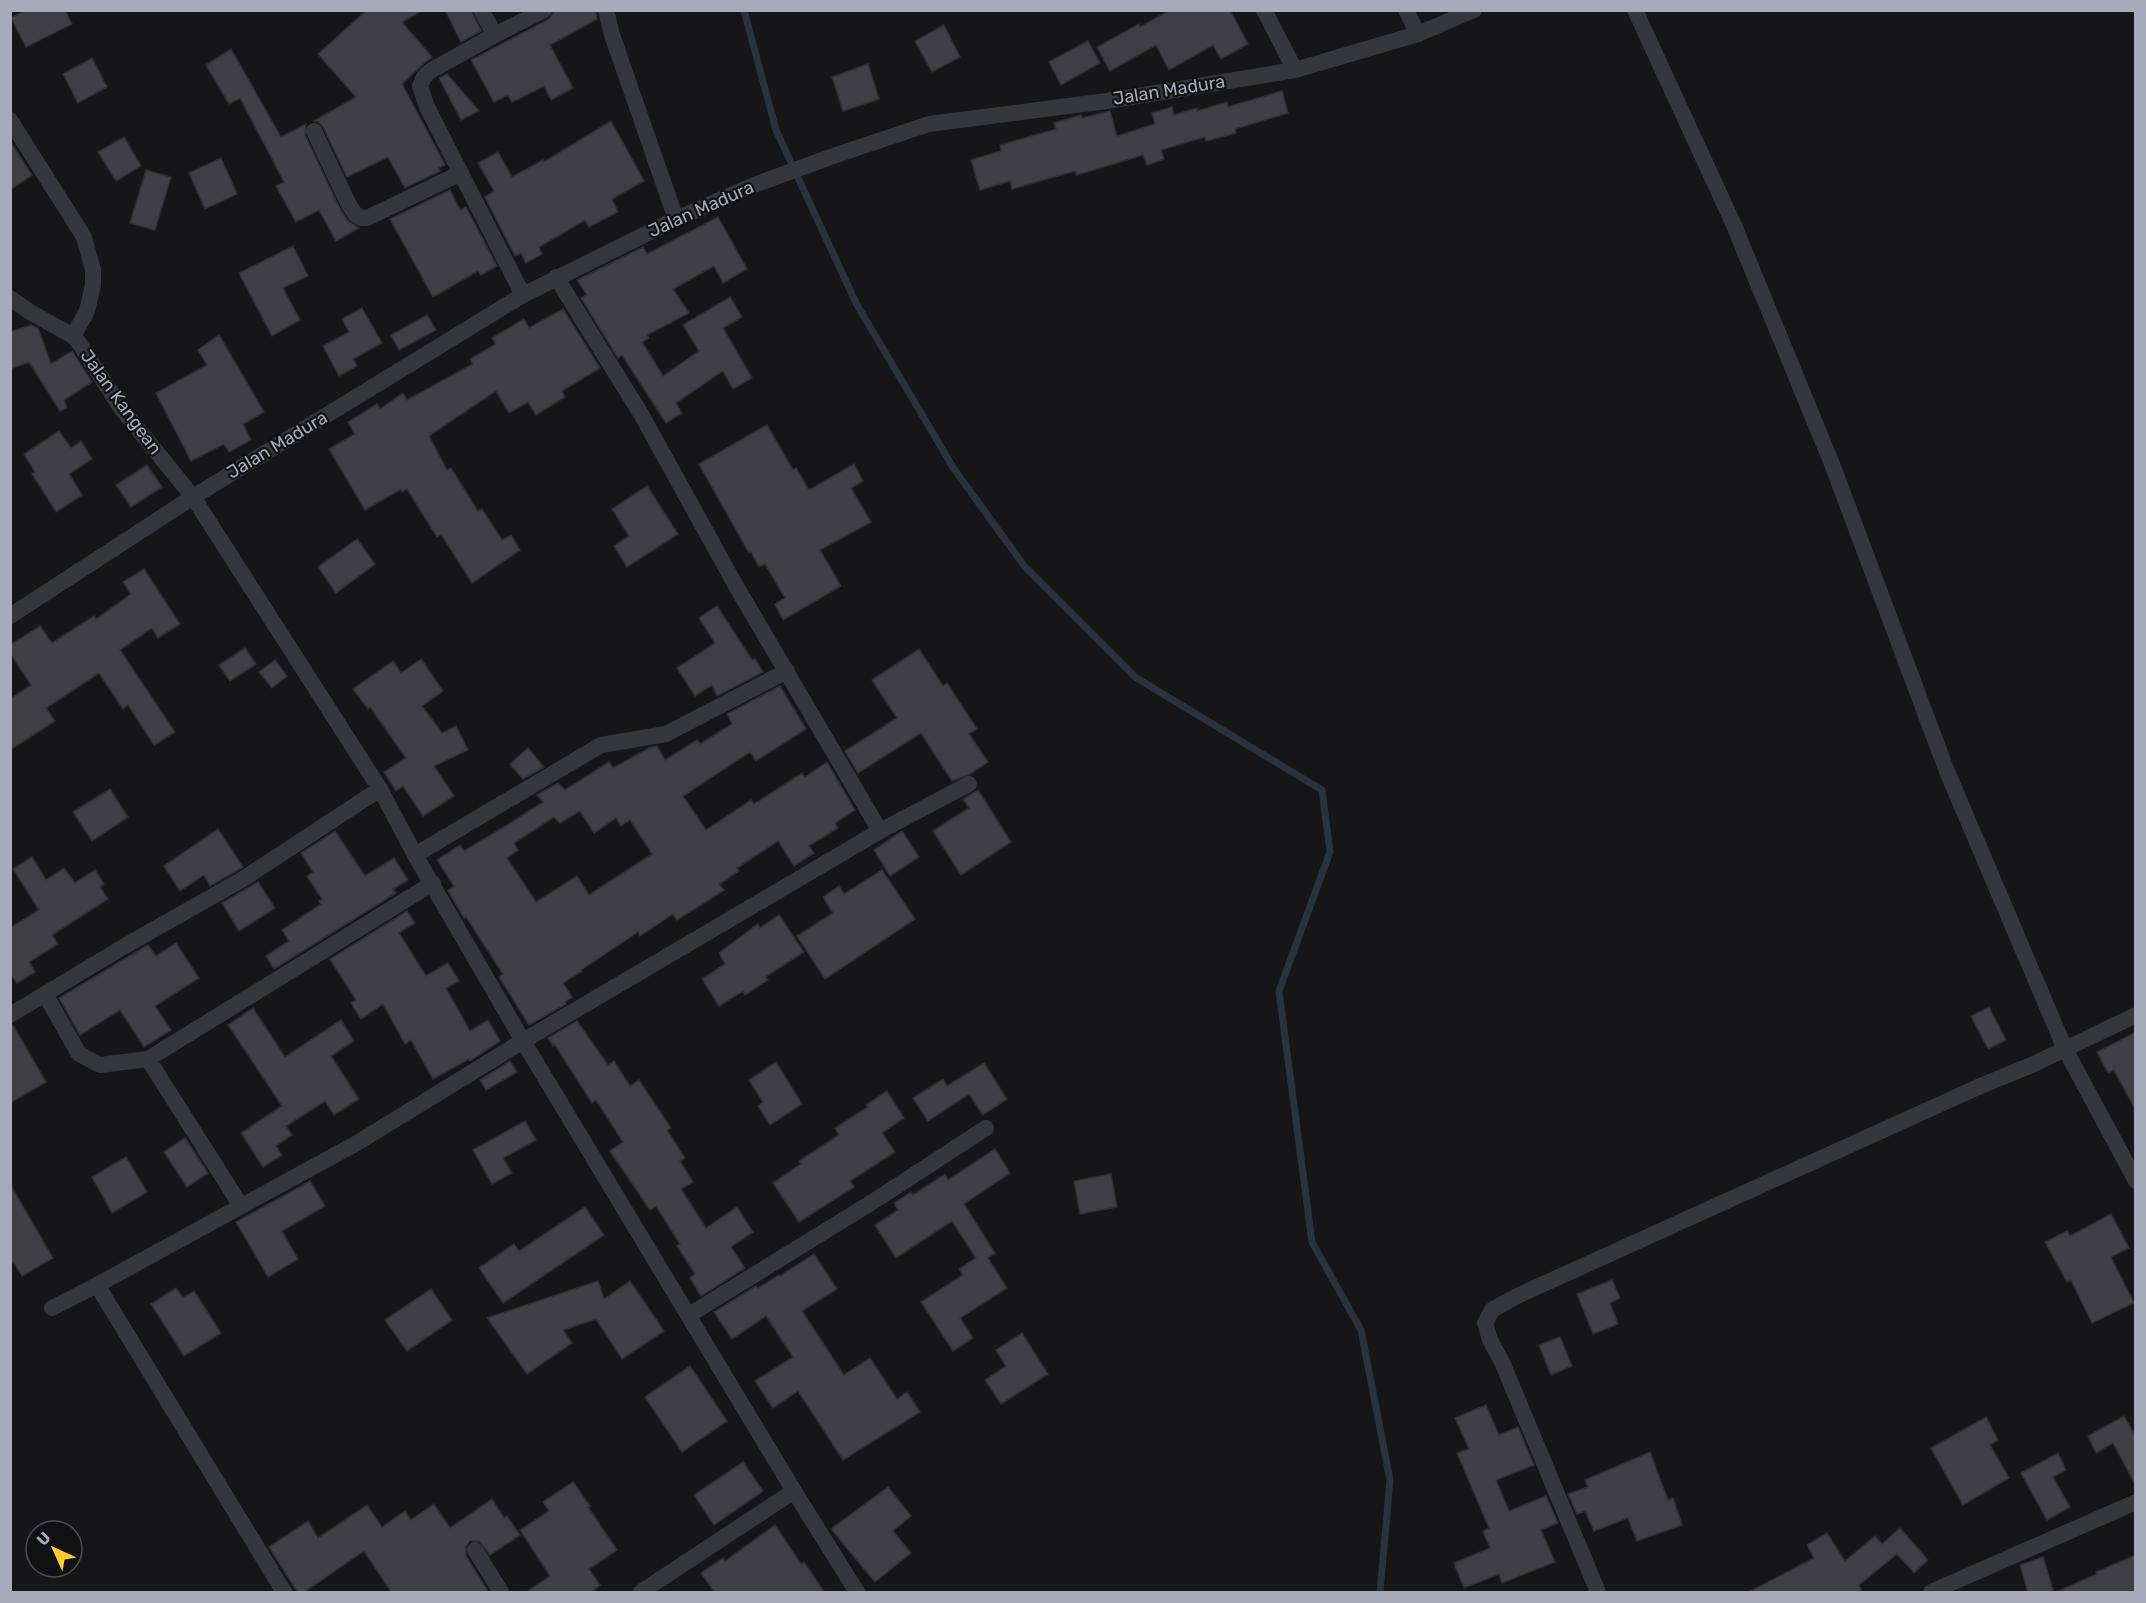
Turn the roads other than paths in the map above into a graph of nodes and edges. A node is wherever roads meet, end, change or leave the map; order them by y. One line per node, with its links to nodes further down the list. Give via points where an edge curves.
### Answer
1 (481, 10): 9 (street)
2 (544, 10): 9 (street)
3 (606, 10): 14 (street)
4 (1264, 10): 10 (street)
5 (1406, 10): 8 (street)
6 (1474, 10): 8 (street, Jalan Madura)
7 (1635, 10): 31 (street, via 1733,223 1832,464 1946,769)
8 (1418, 34): 10 (street, Jalan Madura)
9 (495, 35): 13 (street, via 430,71 420,86)
10 (1295, 70): 14 (street, Jalan Madura, via 1107,101 929,124 754,185)
11 (10, 120): 18 (street, via 84,237 93,285 87,311)
12 (314, 131): 13 (street, via 349,205 361,218)
13 (461, 173): 16 (street)
14 (676, 219): 15 (street, Jalan Madura)
15 (556, 277): 16 (street, Jalan Madura); 21 (street, via 641,414)
16 (523, 295): 19 (street, Jalan Madura)
17 (10, 298): 18 (street, Jalan Kangean)
18 (73, 336): 19 (street, Jalan Kangean, via 121,408)
19 (193, 497): 20 (street, Jalan Madura); 23 (street, Jalan Kangean)
20 (10, 616)
21 (787, 670): 24 (street); 25 (street, via 666,734 601,744)
22 (969, 784): 24 (street)
23 (380, 789): 25 (street, Jalan Kangean); 27 (street, via 243,879)
24 (880, 831): 30 (street)
25 (415, 855): 26 (street, Jalan Kangean)
26 (433, 883): 30 (street, Jalan Kangean); 32 (street)
27 (45, 994): 28 (street); 32 (street, via 79,1054 100,1065)
28 (10, 1015)
29 (2136, 1015): 31 (street)
30 (523, 1041): 35 (street, via 357,1143); 38 (street, Jalan Kangean)
31 (2065, 1049): 34 (street); 47 (street, via 1492,1310 1485,1323 1490,1340)
32 (148, 1059): 35 (street)
33 (986, 1128): 38 (street)
34 (2136, 1181)
35 (241, 1206): 36 (street)
36 (97, 1286): 37 (street); 43 (street)
37 (52, 1308)
38 (689, 1315): 39 (street, Jalan Kangean)
39 (794, 1491): 45 (street); 46 (street, Jalan Kangean)
40 (2136, 1502): 42 (street)
41 (475, 1550): 44 (street)
42 (1937, 1591)
43 (284, 1593)
44 (501, 1593)
45 (641, 1593)
46 (857, 1593)
47 (1598, 1593)

